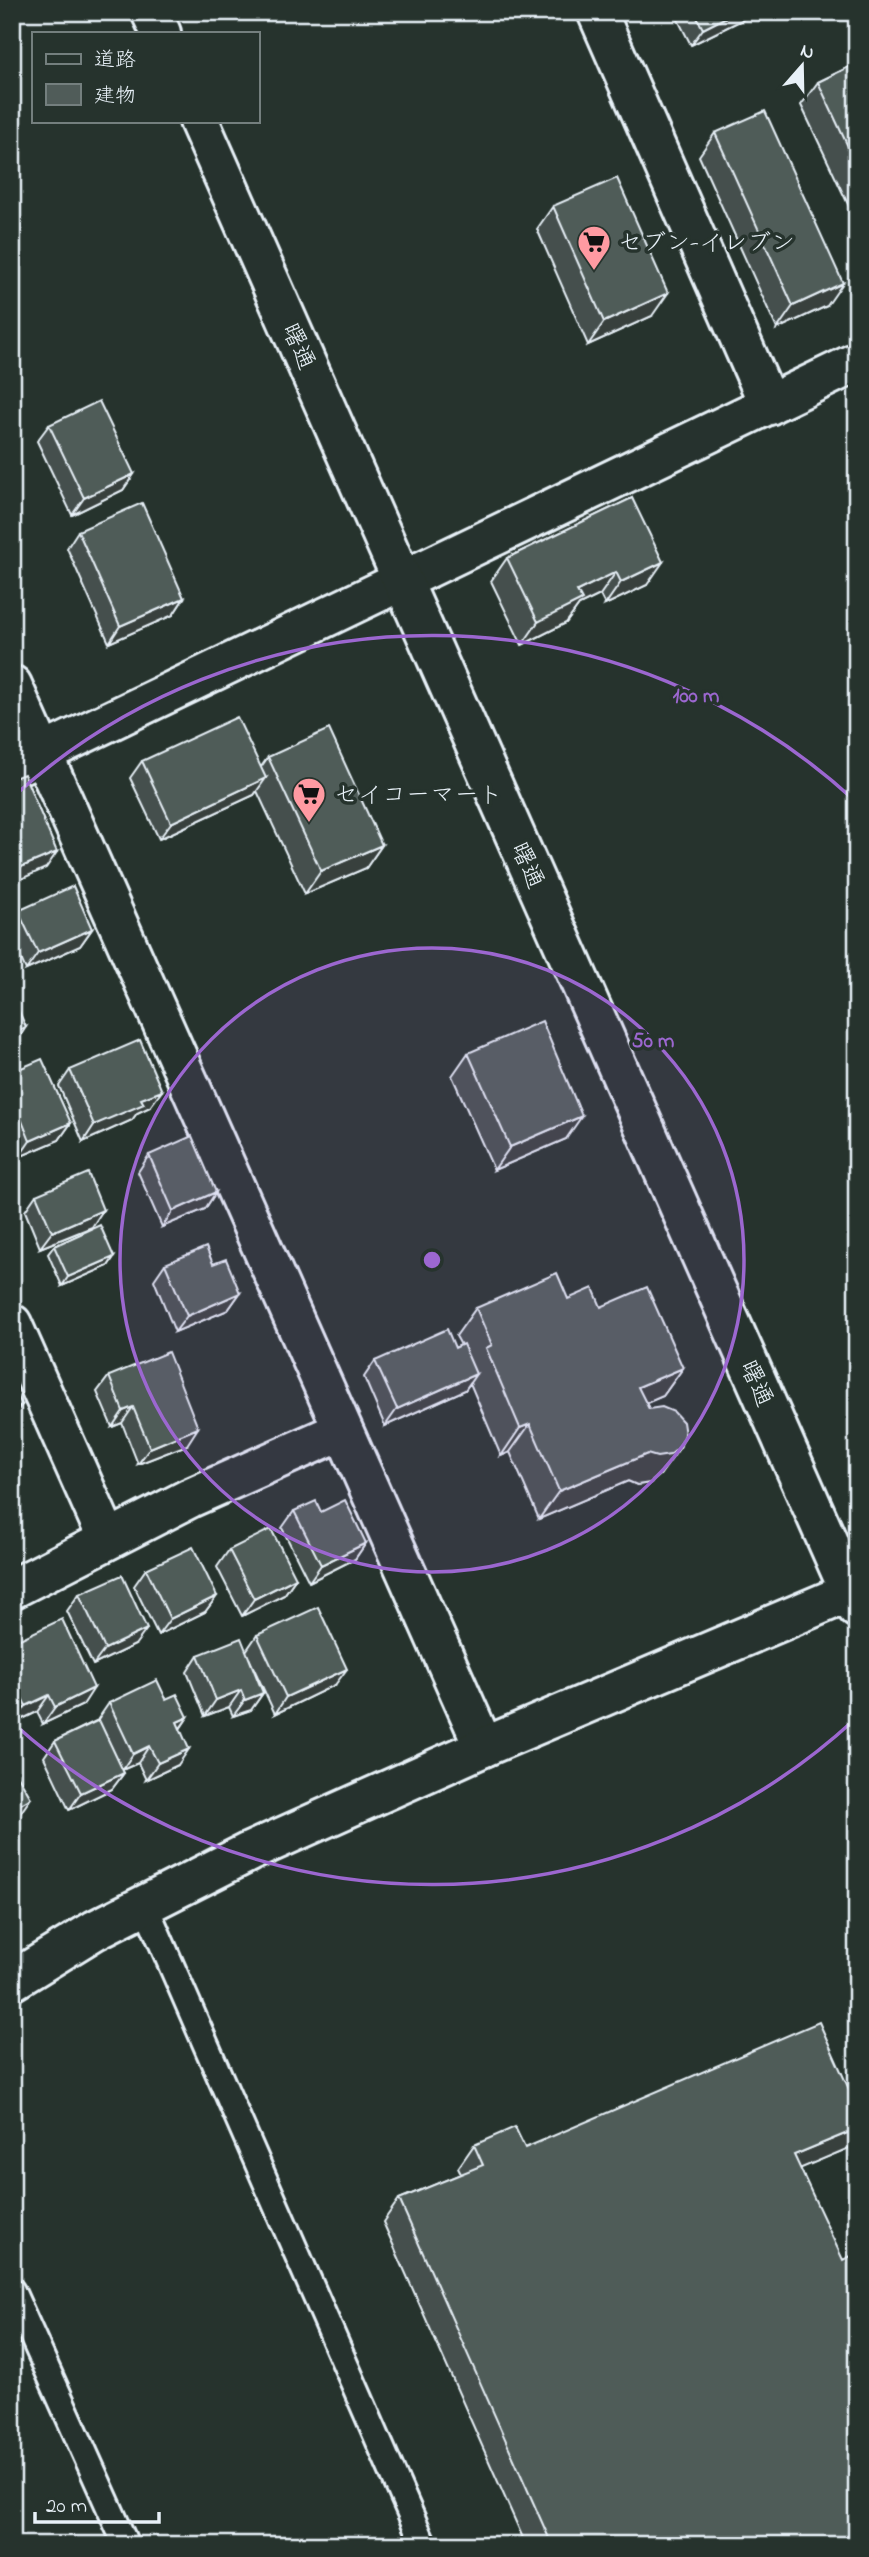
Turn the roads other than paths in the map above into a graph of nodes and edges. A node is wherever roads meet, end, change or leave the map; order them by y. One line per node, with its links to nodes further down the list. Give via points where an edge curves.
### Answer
1 (151, 12): 3 (street)
2 (597, 12): 6 (street)
3 (161, 32)
4 (199, 122): 7 (street, 曙通)
5 (857, 362): 6 (street)
6 (769, 405): 7 (street)
7 (403, 582): 9 (street); 14 (street, 曙通)
8 (12, 685): 9 (street)
9 (27, 761): 11 (street)
10 (12, 1324): 12 (street)
11 (343, 1430): 12 (street); 15 (street)
12 (108, 1540): 13 (street)
13 (12, 1589)
14 (853, 1600): 15 (street)
15 (484, 1747): 16 (street, via 248,1852)
16 (145, 1905): 17 (street); 20 (lane)
17 (12, 1981)
18 (12, 2291): 19 (lane)
19 (126, 2545)
20 (424, 2545)

